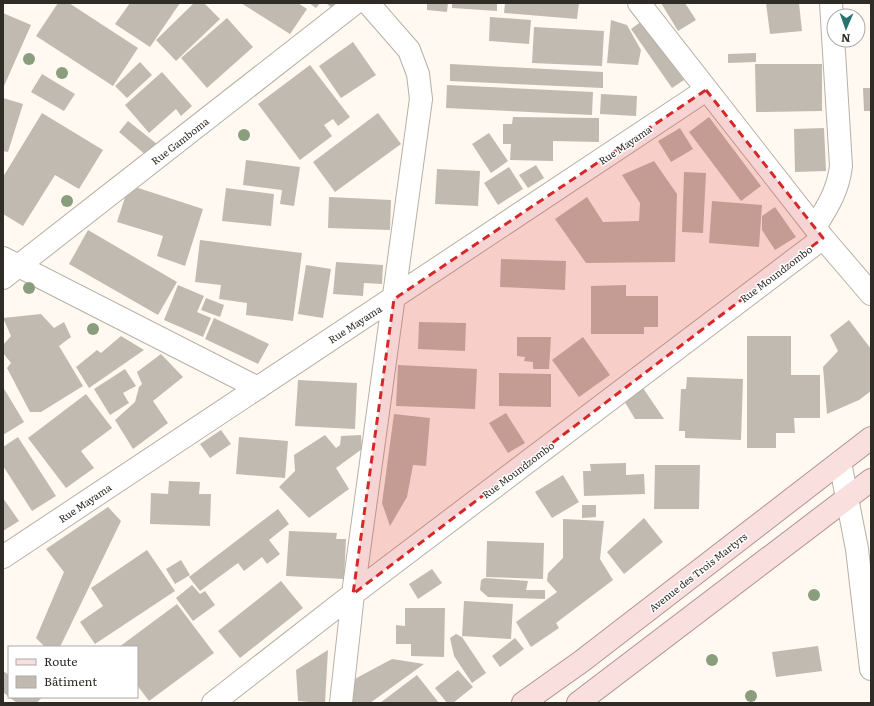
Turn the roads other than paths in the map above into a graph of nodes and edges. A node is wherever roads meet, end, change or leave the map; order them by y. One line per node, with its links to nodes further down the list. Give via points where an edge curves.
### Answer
1 (355, 3): 7 (street, Rue Gamboma)
2 (368, 3): 9 (street, via 409,50 418,74 421,99)
3 (639, 3): 5 (street)
4 (831, 3): 6 (street, via 841,166 839,182)
5 (706, 90): 6 (street); 9 (street, Rue Mayama)
6 (819, 232): 8 (street); 16 (street, Rue Moundzombo)
7 (9, 268): 10 (street)
8 (871, 294)
9 (394, 299): 10 (street, Rue Mayama); 16 (street)
10 (258, 388): 15 (street, Rue Mayama)
11 (871, 438): 12 (main road, Avenue des Trois Martyrs)
12 (840, 462): 14 (street); 20 (main road, Avenue des Trois Martyrs, via 582,661)
13 (871, 480): 14 (main road)
14 (848, 497): 17 (street, via 857,549); 21 (main road)
15 (3, 557)
16 (353, 594): 18 (street, Rue Moundzombo); 19 (street)
17 (871, 669)
18 (213, 703)
19 (341, 703)
20 (523, 703)
21 (578, 703)

